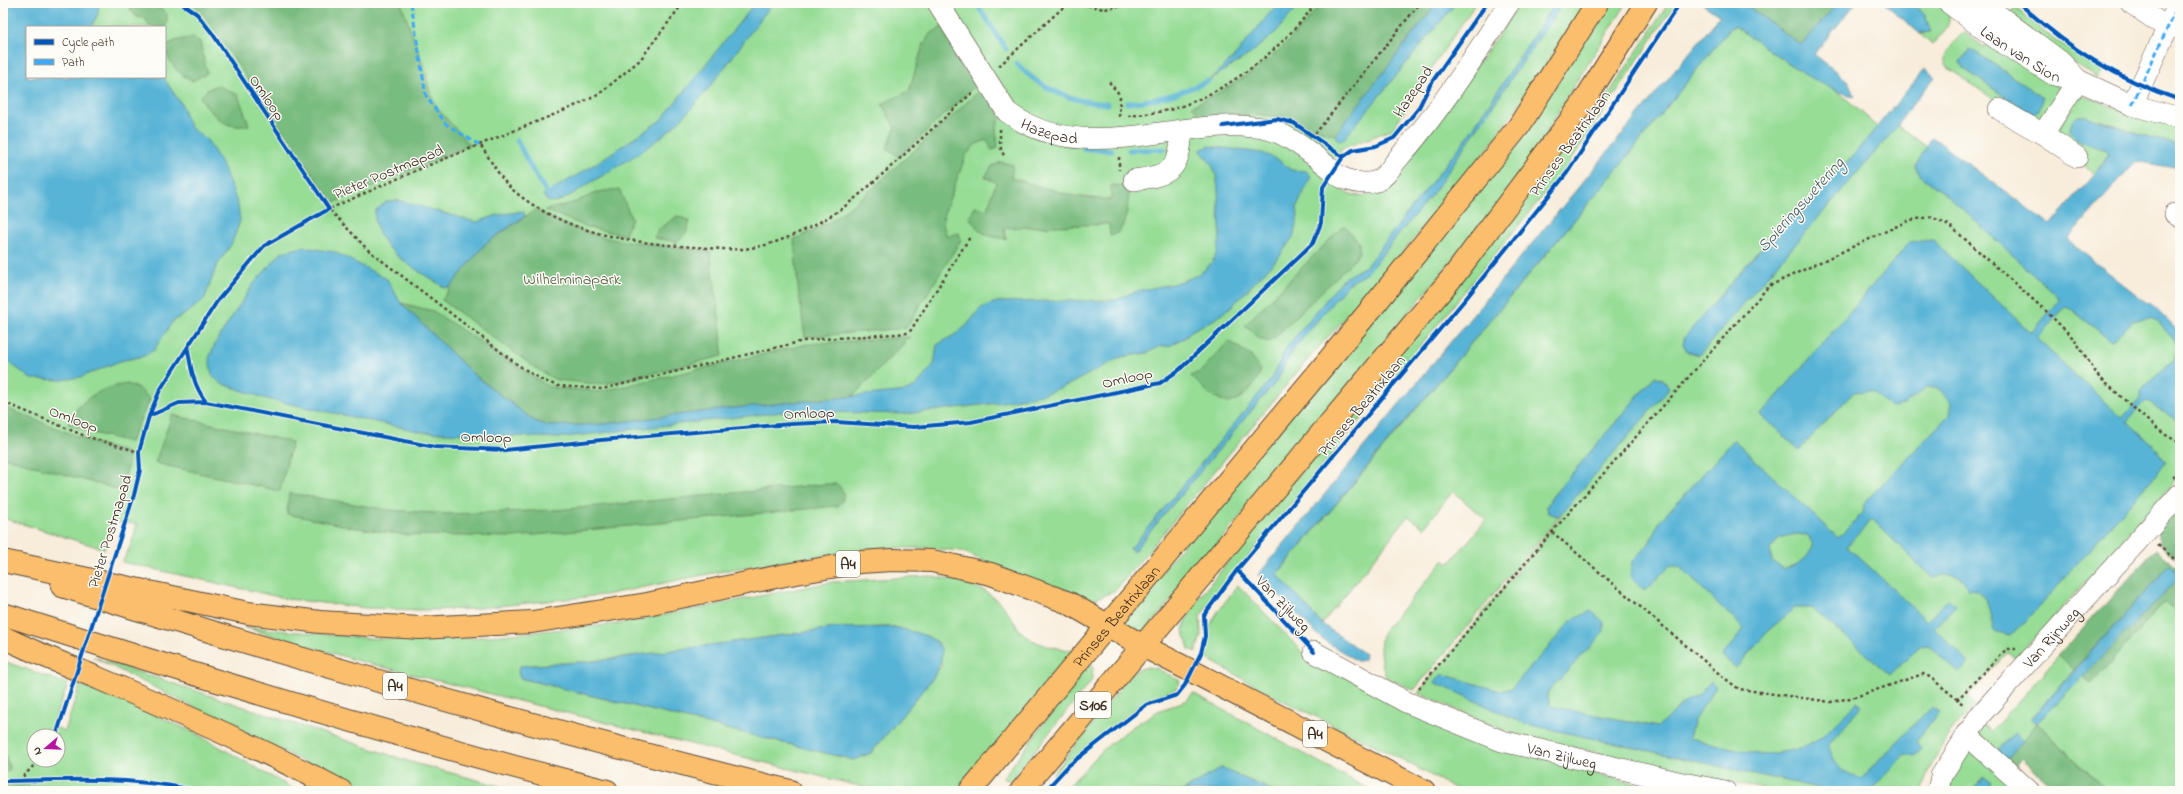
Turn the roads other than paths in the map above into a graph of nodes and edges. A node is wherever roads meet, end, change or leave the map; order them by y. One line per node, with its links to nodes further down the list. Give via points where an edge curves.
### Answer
1 (938, 3): 15 (street, Hazepad, via 1007,112 1016,119 1050,132 1086,139 1118,139)
2 (1509, 3): 15 (street, Hazepad, via 1413,142 1383,177 1376,181 1359,183 1342,178 1283,134 1258,127 1223,126)
3 (1597, 3): 23 (main road, Prinses Beatrixlaan, via 1519,126 1376,303)
4 (1646, 3): 25 (main road, Prinses Beatrixlaan, via 1581,106 1456,273)
5 (1982, 3): 9 (street, Laan van Sion)
6 (2131, 3): 10 (street)
7 (2178, 3): 10 (street)
8 (1962, 7): 11 (street, Laan van Sion, via 1997,39 2054,75)
9 (2006, 10): 11 (street, Laan van Sion)
10 (2173, 27): 12 (street)
11 (2078, 80): 12 (street, Laan van Sion); 16 (street, Laan van Sion)
12 (2132, 105): 14 (street, Laan van Sion)
13 (1999, 108): 16 (street)
14 (2180, 118)
15 (1182, 131): 18 (street, via 1181,150 1175,167 1158,177)
16 (2043, 134): 17 (street)
17 (2076, 157)
18 (1134, 180)
19 (2180, 494): 27 (street, Van Rijnweg, via 2029,660)
20 (3, 561): 23 (main road, A4, via 248,612 320,622 420,628 540,621 647,604 860,562 932,561 1018,583 1069,604)
21 (3, 568): 31 (main road, A4, via 195,628 495,715)
22 (3, 614): 30 (main road, via 150,662 460,753)
23 (1107, 626): 25 (main road, A4); 32 (main road, Prinses Beatrixlaan / S106)
24 (3, 636): 29 (main road, via 41,656 285,760)
25 (1144, 646): 28 (main road, Prinses Beatrixlaan / S106); 33 (main road, A4)
26 (1314, 652): 34 (street, Van Zijlweg, via 1406,702 1502,741)
27 (1966, 734): 35 (street, Van Rijnweg, via 1941,776); 36 (street)
28 (1025, 786)
29 (341, 791)
30 (606, 791)
31 (790, 791)
32 (970, 791)
33 (1424, 791)
34 (1725, 791)
35 (1938, 791)
36 (2029, 791)

